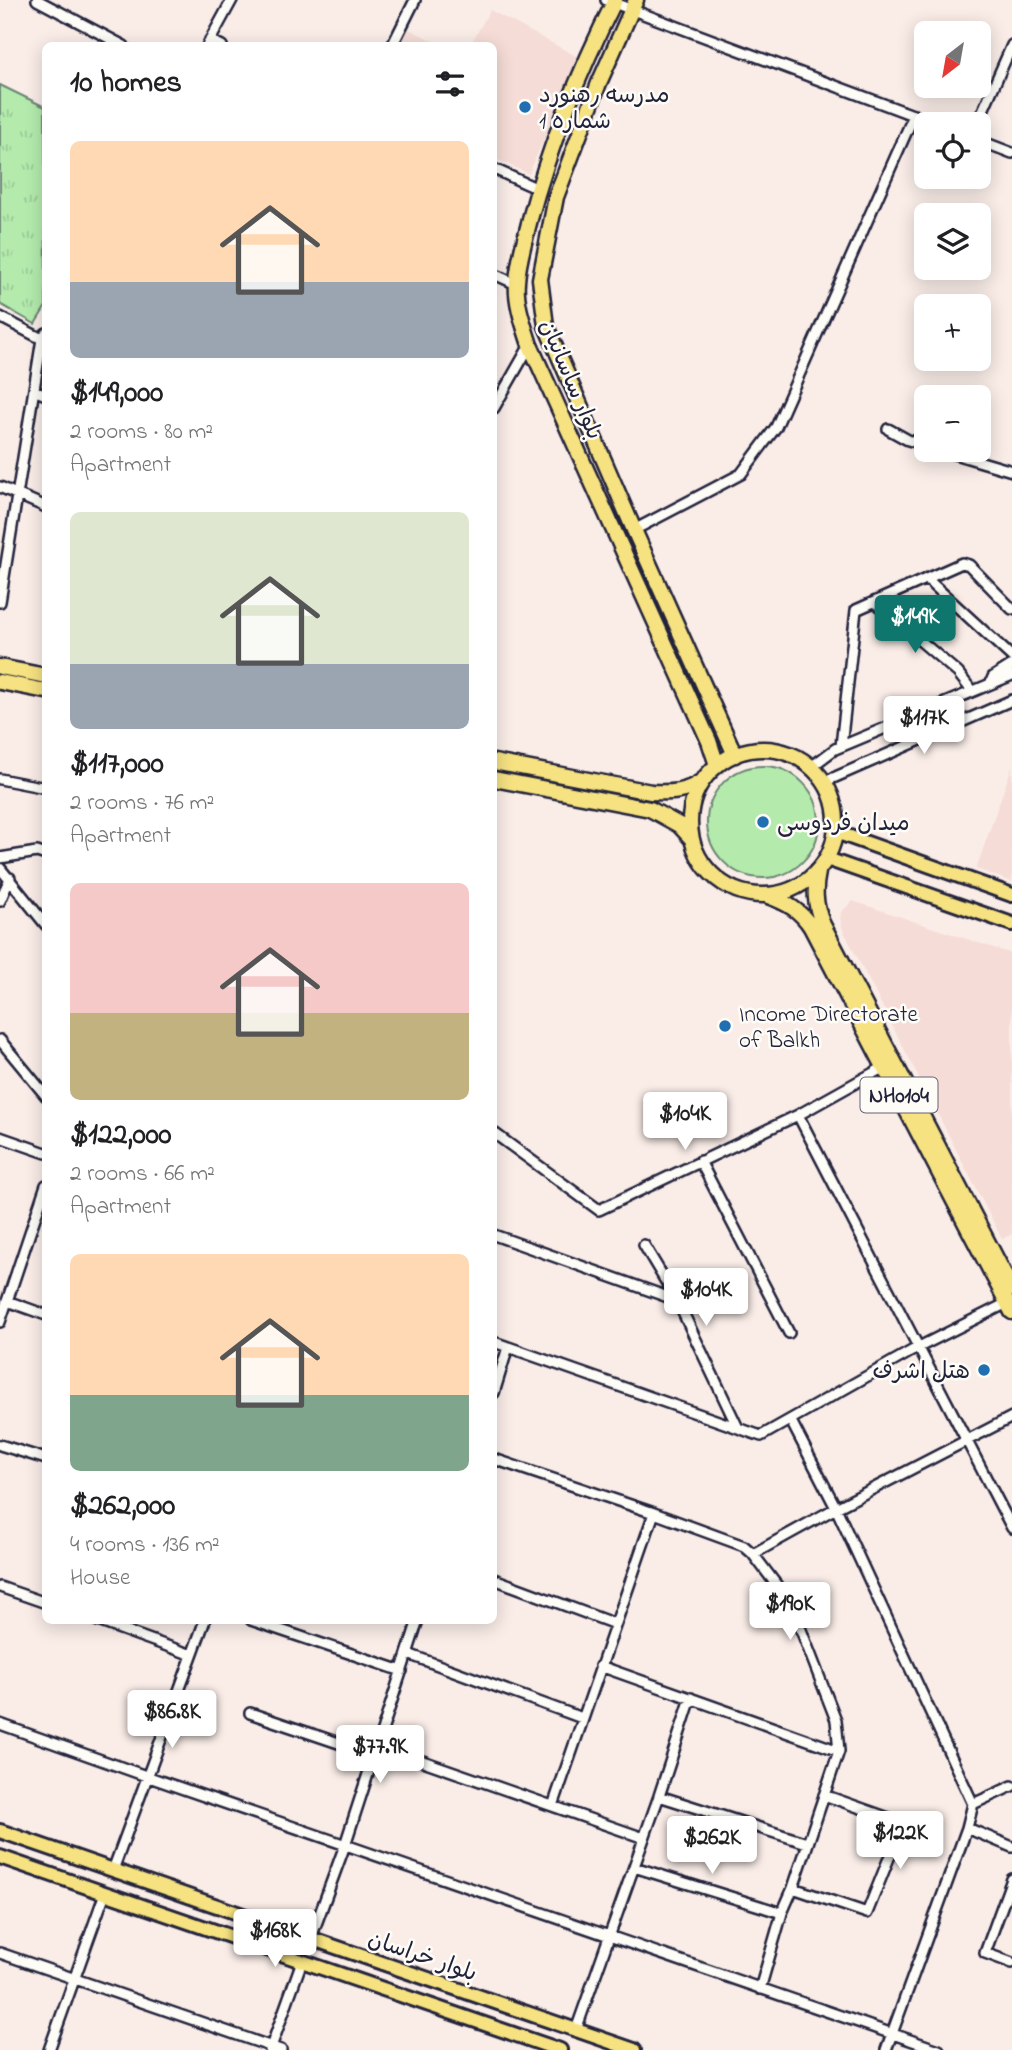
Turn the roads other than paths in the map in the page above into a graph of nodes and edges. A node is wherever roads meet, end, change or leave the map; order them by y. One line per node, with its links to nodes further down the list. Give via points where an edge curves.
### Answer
1 (37, 0): 6 (street)
2 (232, 0): 7 (street)
3 (415, 0): 8 (street)
4 (612, 1): 5 (street); 15 (highway, بلوار ساسانیان)
5 (634, 5): 11 (street); 32 (highway, بلوار ساسانیان, via 556,197 540,278 546,326)
6 (116, 42)
7 (209, 42)
8 (394, 42)
9 (1012, 45): 10 (street)
10 (982, 112)
11 (914, 115): 32 (street, via 776,427 741,474)
12 (991, 145): 13 (street)
13 (1012, 152)
14 (497, 170): 15 (street)
15 (538, 189): 17 (highway, بلوار ساسانیان)
16 (497, 275): 17 (street)
17 (516, 284): 20 (highway, بلوار ساسانیان)
18 (0, 317): 19 (street)
19 (42, 335)
20 (530, 345): 22 (street); 50 (highway, بلوار ساسانیان)
21 (42, 347): 23 (street)
22 (498, 387)
23 (34, 390): 24 (street); 30 (street)
24 (42, 393)
25 (887, 429): 26 (street)
26 (914, 442)
27 (982, 462): 28 (street)
28 (1012, 471)
29 (0, 486): 30 (street)
30 (18, 495): 31 (street); 35 (street)
31 (42, 505)
32 (634, 530): 48 (highway, بلوار ساسانیان)
33 (927, 579): 34 (street); 36 (street, via 962,563 970,565); 37 (street)
34 (875, 601): 45 (street, via 958,673); 47 (street, via 856,610)
35 (0, 602)
36 (1012, 609)
37 (1012, 657)
38 (1012, 665): 43 (street)
39 (0, 667): 40 (highway)
40 (42, 675)
41 (1012, 676): 43 (street)
42 (0, 682): 44 (highway)
43 (990, 684): 45 (street)
44 (42, 690)
45 (972, 691): 47 (street)
46 (1012, 700): 55 (street)
47 (841, 746): 51 (street)
48 (735, 755): 50 (highway, NH0104); 51 (highway, NH0104, via 766,749)
49 (497, 763): 54 (highway, NH0104, via 650,792 689,790)
50 (717, 765): 54 (highway, NH0104)
51 (811, 767): 55 (highway, NH0104)
52 (0, 779): 56 (street)
53 (497, 780): 58 (highway, NH0104, via 650,809 679,825)
54 (703, 780): 58 (highway, NH0104, via 690,818)
55 (824, 782): 57 (highway, NH0104, via 835,806)
56 (42, 787)
57 (836, 832): 61 (highway, NH0104); 66 (main road)
58 (692, 839): 65 (highway, NH0104, via 699,858 728,887)
59 (42, 854): 60 (street)
60 (0, 858)
61 (827, 859): 63 (highway, NH0104); 69 (main road)
62 (0, 868): 64 (street)
63 (818, 872): 65 (highway, NH0104, via 787,892); 70 (highway, NH0104, via 815,905)
64 (10, 878): 67 (street); 68 (street)
65 (768, 895): 70 (highway, NH0104, via 802,914)
66 (1012, 895)
67 (0, 901)
68 (42, 920)
69 (1012, 924)
70 (849, 988): 72 (highway, NH0104); 84 (highway, NH0104)
71 (0, 1040): 73 (street)
72 (884, 1068): 74 (street); 84 (highway, NH0104)
73 (42, 1091)
74 (798, 1115): 78 (street); 90 (street)
75 (497, 1135): 78 (street, via 599,1210)
76 (0, 1137): 77 (street)
77 (42, 1152)
78 (700, 1161): 87 (street)
79 (42, 1198): 83 (street)
80 (497, 1236): 82 (street)
81 (644, 1245): 82 (street)
82 (677, 1300): 94 (street)
83 (7, 1301): 85 (street); 86 (street)
84 (1011, 1302): 90 (street)
85 (42, 1313)
86 (0, 1322)
87 (789, 1333)
88 (497, 1343): 89 (street)
89 (508, 1348): 91 (street); 94 (street)
90 (917, 1348): 93 (street); 95 (street)
91 (497, 1383)
92 (1012, 1418): 95 (street)
93 (791, 1420): 94 (street, via 761,1436); 99 (street)
94 (738, 1428)
95 (967, 1441): 99 (street); 101 (street)
96 (0, 1445): 97 (street)
97 (42, 1458)
98 (497, 1460): 100 (street)
99 (835, 1508): 102 (street); 126 (street)
100 (654, 1513): 102 (street, via 744,1546); 110 (street)
101 (1012, 1528)
102 (753, 1554): 120 (street, via 791,1604 836,1720)
103 (497, 1580): 110 (street)
104 (0, 1587): 105 (street)
105 (42, 1602)
106 (106, 1624): 112 (street)
107 (204, 1624): 112 (street)
108 (263, 1624): 114 (street)
109 (417, 1624): 111 (street)
110 (615, 1624): 113 (street)
111 (408, 1654): 114 (street); 117 (street)
112 (192, 1655): 122 (street)
113 (600, 1666): 115 (street); 117 (street)
114 (402, 1671): 119 (street)
115 (691, 1698): 120 (street); 124 (street)
116 (250, 1713): 121 (street)
117 (582, 1718): 127 (street)
118 (0, 1724): 122 (street)
119 (377, 1745): 121 (street); 127 (street)
120 (839, 1751): 125 (street)
121 (374, 1755): 132 (street)
122 (146, 1776): 132 (street); 136 (street)
123 (1012, 1786): 126 (street)
124 (659, 1796): 130 (street); 131 (street)
125 (824, 1796): 131 (street); 138 (street, via 903,1823 867,1913)
126 (973, 1804): 128 (street)
127 (553, 1806): 130 (street)
128 (967, 1828): 133 (street); 151 (street)
129 (0, 1831): 136 (main road, بلوار خراسان)
130 (644, 1838): 135 (street)
131 (807, 1843): 138 (street)
132 (345, 1845): 143 (street); 144 (street)
133 (1012, 1847)
134 (0, 1857): 139 (main road, بلوار خراسان)
135 (634, 1867): 141 (street); 143 (street)
136 (113, 1870): 140 (main road, بلوار خراسان)
137 (1012, 1879): 147 (street, via 985,1953)
138 (793, 1888): 141 (street)
139 (105, 1893): 142 (main road, بلوار خراسان); 148 (street)
140 (215, 1905): 142 (main road); 144 (main road, بلوار خراسان)
141 (782, 1913): 149 (street)
142 (206, 1928): 146 (main road, بلوار خراسان)
143 (609, 1937): 149 (street); 150 (street)
144 (311, 1938): 150 (main road, بلوار خراسان)
145 (0, 1953): 148 (street)
146 (302, 1961): 152 (street); 155 (main road, بلوار خراسان)
147 (1012, 1963)
148 (75, 1979): 152 (street); 153 (street)
149 (760, 1989): 151 (street)
150 (576, 2030): 156 (main road, بلوار خراسان)
151 (891, 2033): 157 (street); 158 (street)
152 (271, 2048): 154 (street)
153 (49, 2050)
154 (282, 2050)
155 (560, 2050)
156 (634, 2050)
157 (886, 2050)
158 (939, 2050)

